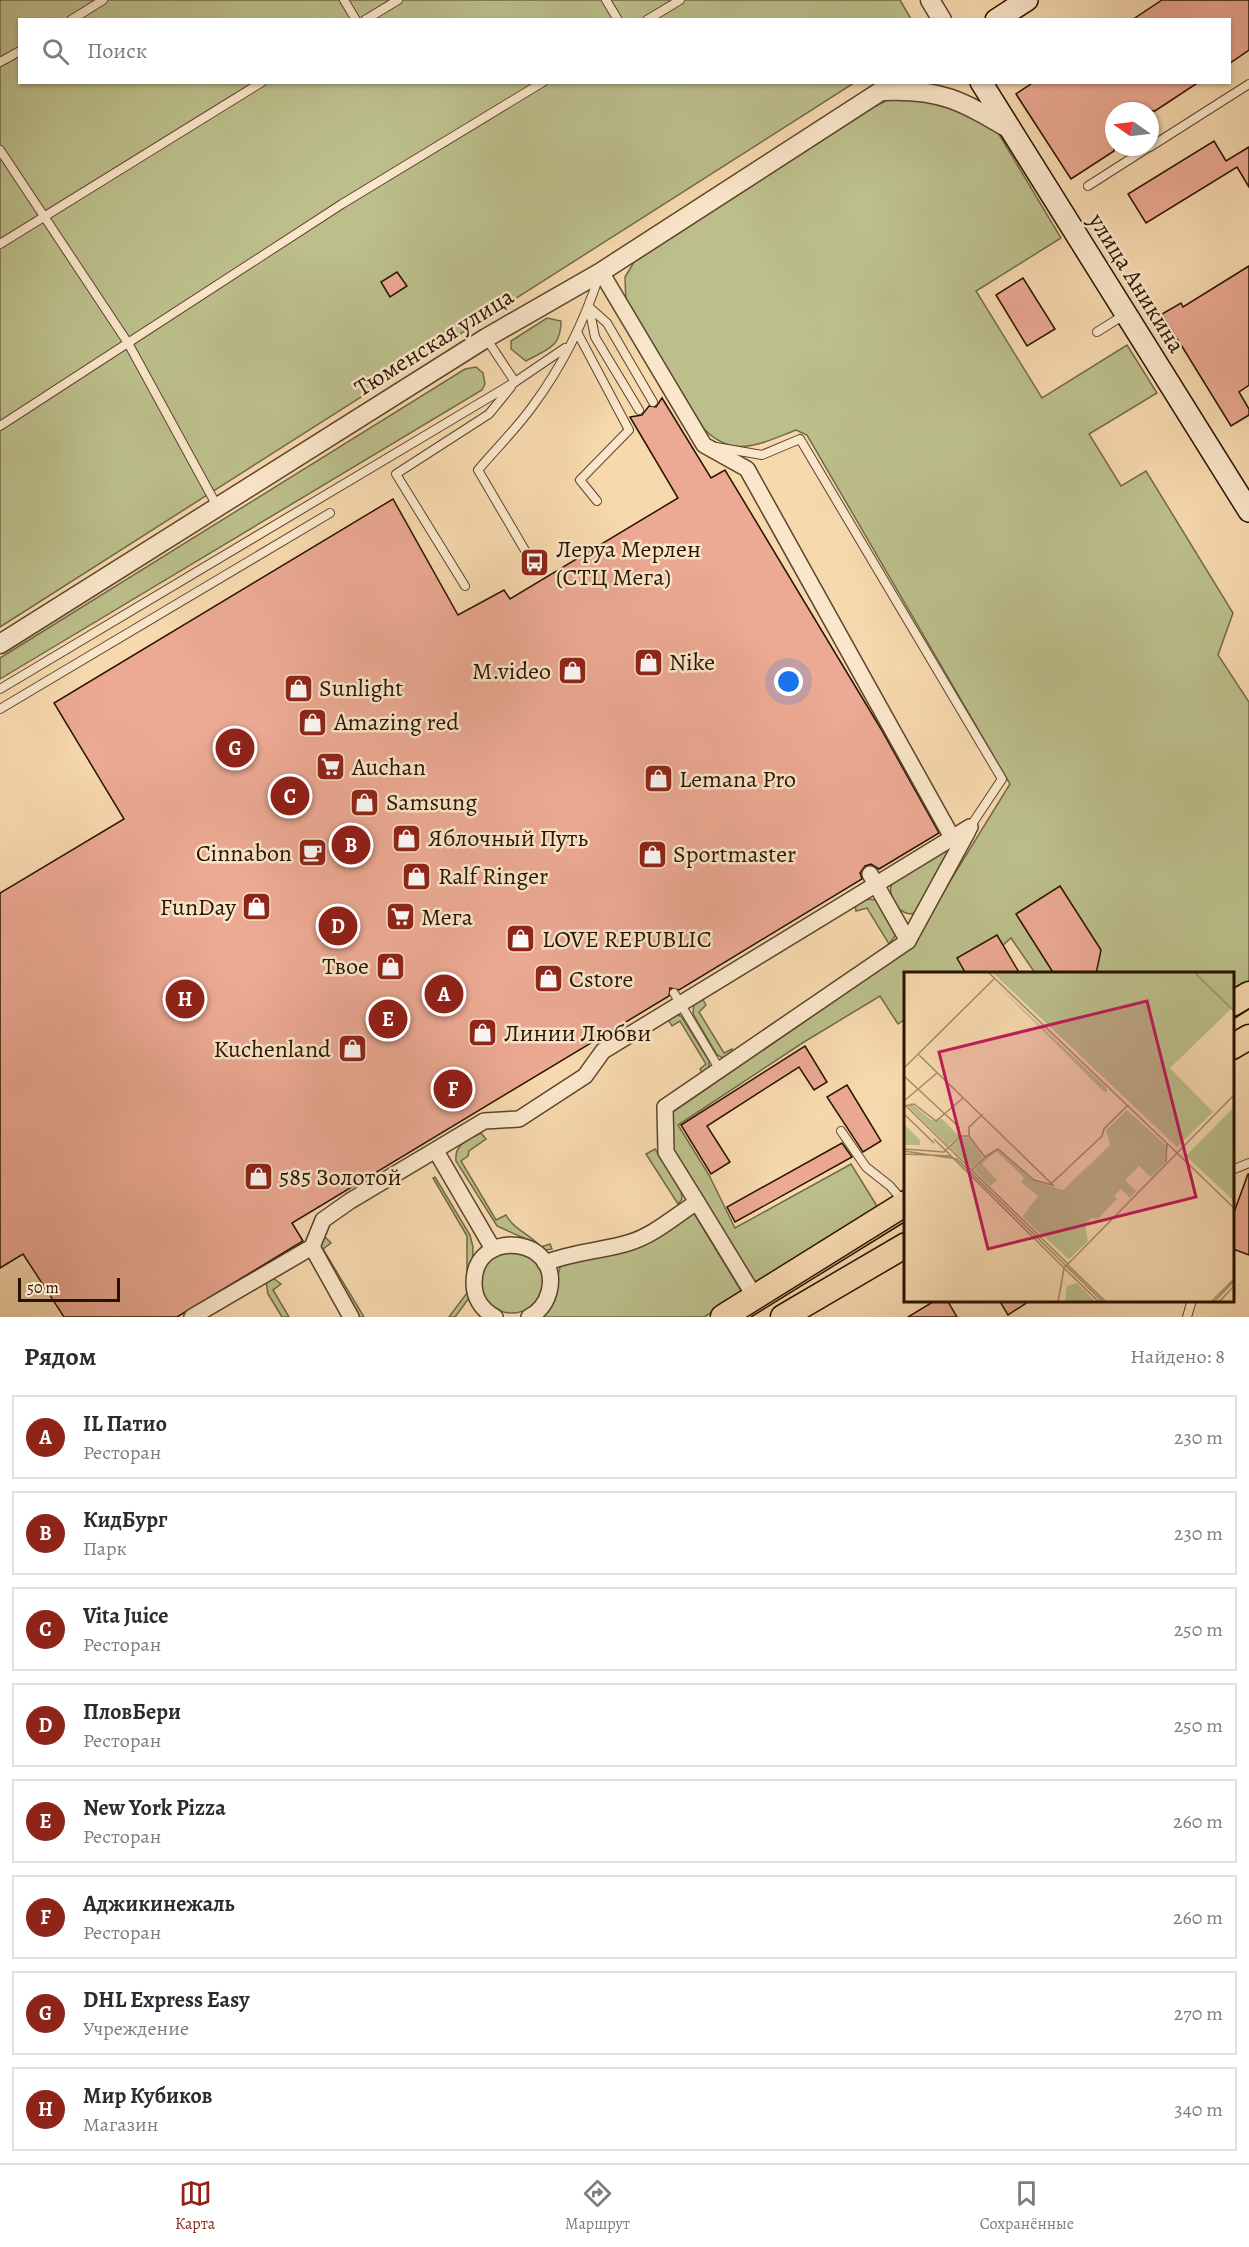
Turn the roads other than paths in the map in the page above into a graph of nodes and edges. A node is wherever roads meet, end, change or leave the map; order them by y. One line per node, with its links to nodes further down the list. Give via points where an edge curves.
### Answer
1 (103, 0): 8 (lane)
2 (344, 0): 9 (lane)
3 (398, 0): 10 (lane)
4 (606, 0): 11 (lane)
5 (680, 0): 12 (lane)
6 (930, 0): 13 (street)
7 (1027, 0): 14 (main road)
8 (74, 18)
9 (355, 18)
10 (368, 18)
11 (617, 18)
12 (650, 18)
13 (941, 18)
14 (999, 18)
15 (18, 52): 16 (lane)
16 (0, 62)
17 (259, 84): 27 (lane)
18 (540, 84): 35 (lane, via 342,204)
19 (982, 84): 22 (main road, улица Аникина)
20 (1249, 84): 23 (lane)
21 (888, 87): 22 (street, via 917,89 950,98); 29 (street, Тюменская улица)
22 (1011, 130): 31 (main road, улица Аникина)
23 (1159, 141)
24 (0, 150): 27 (lane)
25 (1136, 156): 26 (lane)
26 (1088, 186)
27 (44, 217): 28 (lane); 35 (lane)
28 (0, 244)
29 (601, 272): 30 (lane); 34 (street, Тюменская улица); 41 (street)
30 (589, 307): 32 (lane); 38 (lane, via 607,323); 39 (lane, via 595,337)
31 (1126, 314): 33 (lane); 44 (main road, улица Аникина)
32 (577, 332): 36 (lane); 42 (lane, via 629,430 580,480)
33 (1097, 332)
34 (486, 338): 37 (lane); 43 (street, Тюменская улица)
35 (128, 343): 40 (lane); 43 (lane)
36 (569, 345): 37 (lane); 46 (lane, via 532,406 478,470)
37 (515, 382): 47 (lane, via 489,414 396,474); 49 (lane)
38 (653, 402)
39 (639, 410)
40 (0, 426)
41 (704, 445): 51 (lane, via 762,455 800,439 1002,779); 52 (street, via 747,469 895,744)
42 (597, 501)
43 (218, 507): 48 (street, Тюменская улица)
44 (1249, 511)
45 (330, 513): 50 (lane)
46 (526, 552)
47 (465, 586)
48 (0, 644)
49 (0, 689)
50 (0, 709)
51 (970, 827): 52 (street); 54 (street)
52 (953, 839): 53 (street)
53 (873, 880): 54 (street); 56 (street)
54 (908, 941): 60 (street)
55 (1249, 993): 57 (main road)
56 (677, 998): 60 (lane); 62 (street, via 603,1051 585,1076 519,1119 484,1121)
57 (1234, 1003)
58 (1249, 1037): 59 (main road)
59 (1234, 1046)
60 (720, 1070): 65 (street, via 665,1107 666,1152)
61 (841, 1131): 66 (lane, via 866,1167)
62 (432, 1145): 69 (street, via 322,1220); 70 (street)
63 (1249, 1163): 64 (lane)
64 (1234, 1170)
65 (697, 1202): 71 (street, via 629,1243); 72 (street)
66 (904, 1202)
67 (904, 1204): 72 (main road)
68 (904, 1246): 79 (main road)
69 (312, 1247): 75 (street); 76 (street)
70 (493, 1249): 71 (street, via 516,1244 537,1254); 74 (street, via 484,1256 474,1276)
71 (545, 1263): 77 (street, via 551,1286 542,1308)
72 (756, 1296): 78 (main road)
73 (1191, 1302): 80 (lane)
74 (484, 1314)
75 (192, 1317)
76 (351, 1317)
77 (532, 1317)
78 (723, 1317)
79 (783, 1317)
80 (1187, 1317)

